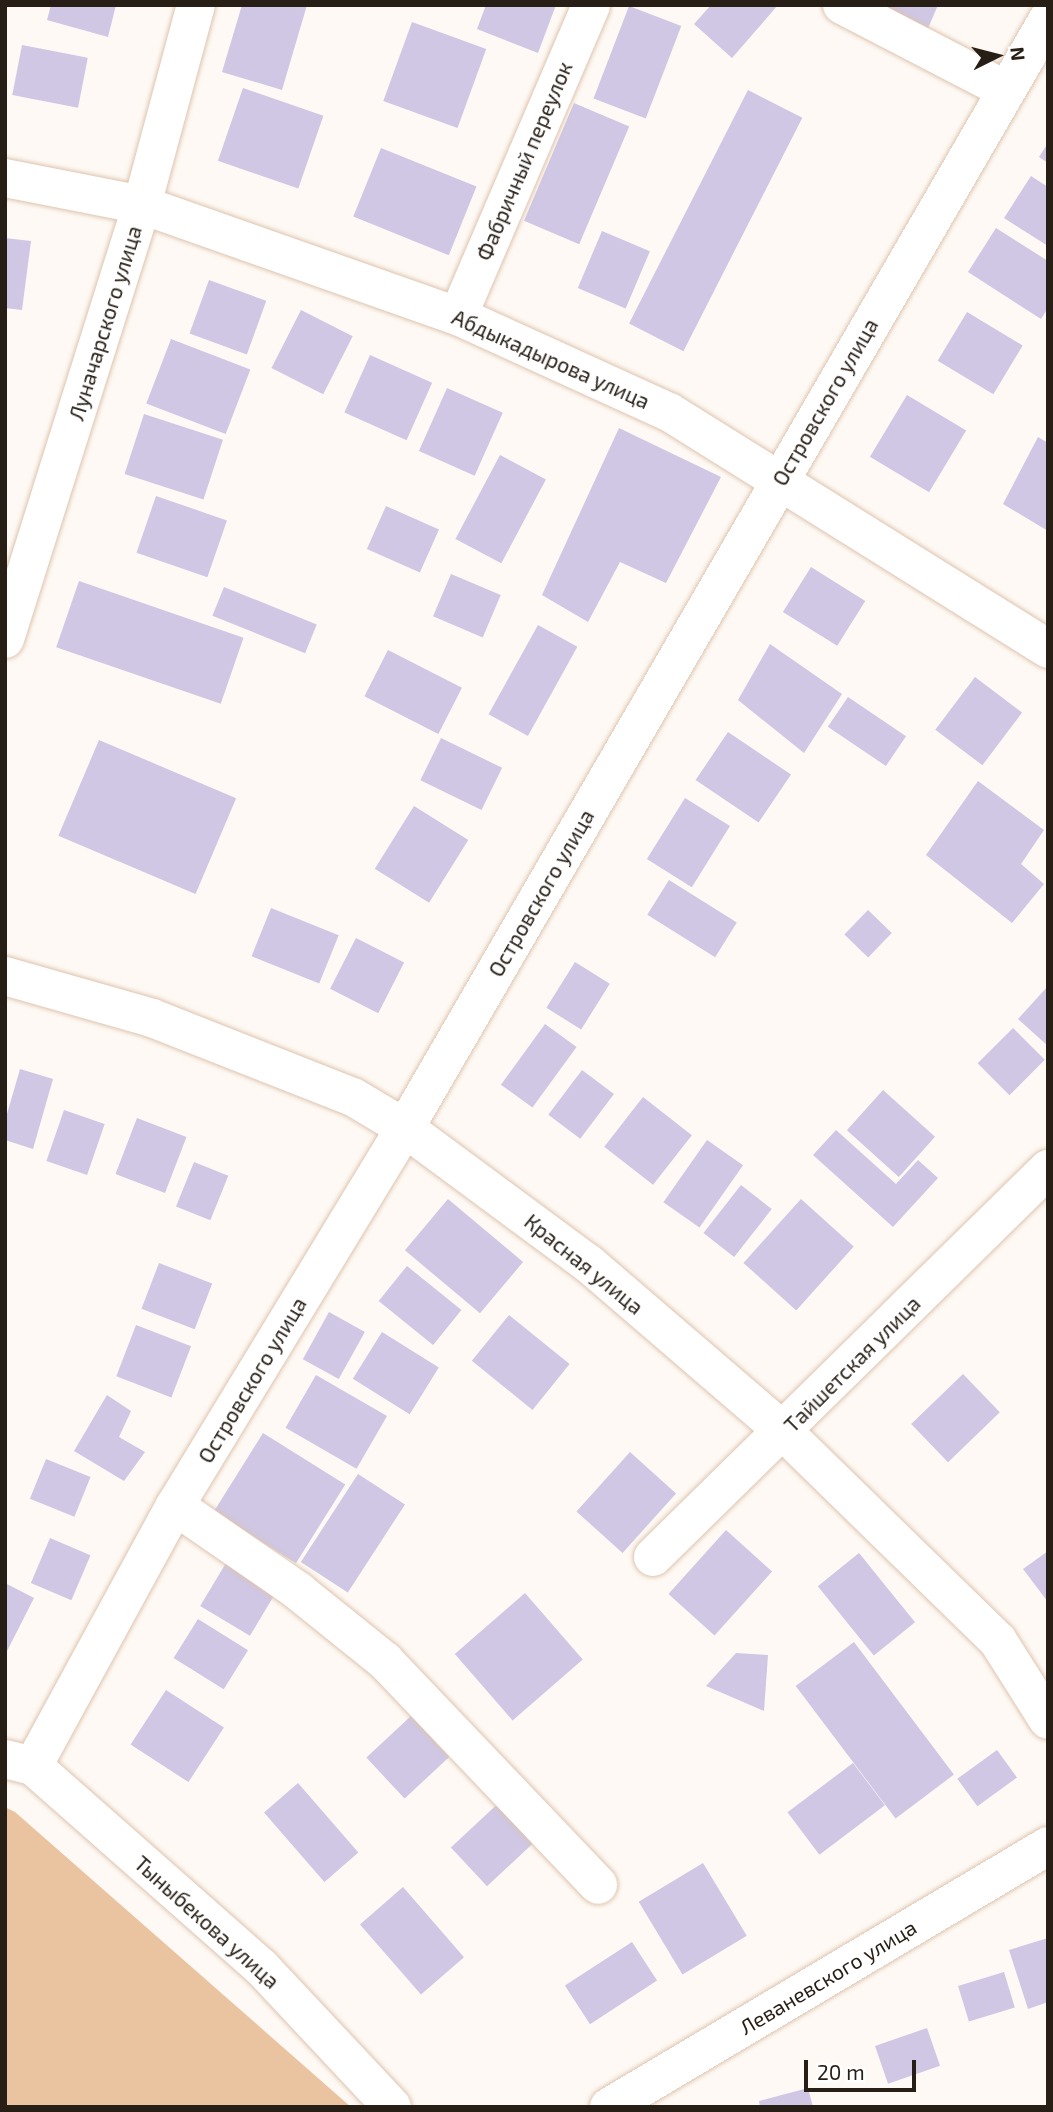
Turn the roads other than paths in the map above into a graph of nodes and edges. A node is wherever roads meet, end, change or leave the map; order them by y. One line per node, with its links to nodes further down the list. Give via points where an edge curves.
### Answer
1 (197, 5): 7 (street, Луначарского улица)
2 (591, 5): 8 (street, Фабричный переулок)
3 (842, 5): 5 (street)
4 (1048, 19): 5 (street, Островского улица)
5 (1006, 90): 9 (street, Островского улица)
6 (5, 178): 7 (street, Абдыкадырова улица)
7 (142, 205): 8 (street, Абдыкадырова улица); 10 (street, Луначарского улица)
8 (458, 316): 9 (street, Абдыкадырова улица, via 669,412)
9 (779, 480): 11 (street, Абдыкадырова улица); 13 (street, Островского улица)
10 (5, 639)
11 (1048, 649)
12 (5, 976): 13 (street, Красная улица, via 152,1018 353,1097)
13 (405, 1128): 15 (street, Красная улица, via 589,1264); 16 (street, Островского улица)
14 (1048, 1169): 15 (street, Тайшетская улица)
15 (784, 1432): 17 (street, Тайшетская улица); 18 (street, Красная улица, via 998,1641)
16 (175, 1506): 19 (street, Островского улица); 21 (street, via 298,1591 385,1661)
17 (653, 1557)
18 (1048, 1720)
19 (19, 1762): 22 (street, Тыныбекова улица, via 262,1968)
20 (1048, 1846): 23 (street, Леваневского улица)
21 (598, 1885)
22 (392, 2107)
23 (609, 2107)

